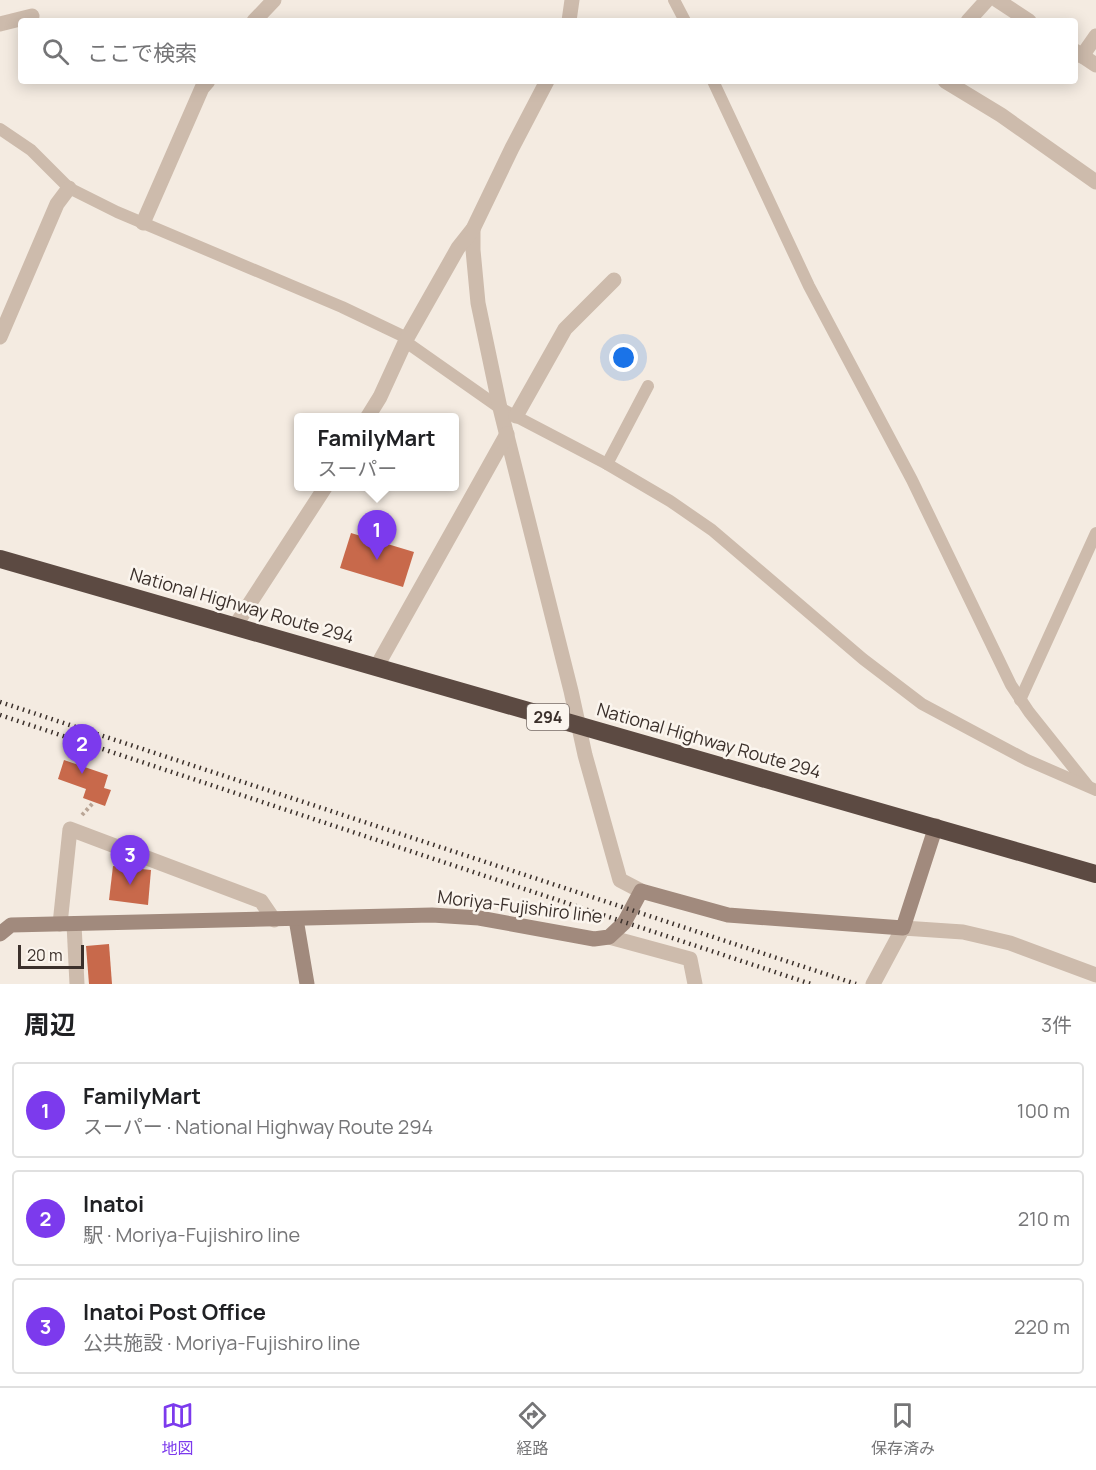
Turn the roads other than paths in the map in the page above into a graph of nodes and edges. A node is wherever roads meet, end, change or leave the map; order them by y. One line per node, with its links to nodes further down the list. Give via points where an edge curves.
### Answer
1 (274, 0): 8 (street)
2 (572, 0): 9 (street)
3 (674, 0): 10 (lane)
4 (987, 0): 11 (street)
5 (997, 0): 12 (street)
6 (32, 16): 7 (street)
7 (24, 18)
8 (257, 18)
9 (569, 18)
10 (683, 18)
11 (971, 18)
12 (1024, 18)
13 (18, 20): 14 (street)
14 (0, 24)
15 (1096, 36): 16 (street)
16 (1079, 53): 17 (street)
17 (1096, 65)
18 (205, 84): 25 (street)
19 (545, 84): 26 (street)
20 (714, 84): 41 (lane, via 809,286 912,480)
21 (950, 84): 23 (street)
22 (0, 129): 24 (lane, via 30,150)
23 (1096, 182)
24 (69, 188): 25 (lane); 28 (street, via 57,204)
25 (143, 223): 29 (lane, via 342,307)
26 (473, 229): 29 (street, via 458,248); 31 (street, via 478,303)
27 (614, 280): 33 (street, via 565,329)
28 (0, 337)
29 (407, 340): 31 (lane); 32 (street)
30 (648, 386): 35 (lane)
31 (500, 408): 33 (lane); 34 (street)
32 (370, 413)
33 (516, 416): 35 (lane)
34 (507, 434): 40 (street); 42 (street)
35 (607, 464): 43 (lane, via 712,530 922,704 1027,760)
36 (323, 491): 39 (street)
37 (1096, 533): 41 (lane)
38 (0, 559): 39 (highway, National Highway Route 294 / 294)
39 (235, 626): 40 (highway, National Highway Route 294 / 294)
40 (377, 666): 42 (highway, National Highway Route 294 / 294)
41 (1020, 700): 43 (lane)
42 (578, 725): 44 (highway, National Highway Route 294 / 294); 46 (street, via 620,880)
43 (1092, 789)
44 (936, 826): 45 (highway, National Highway Route 294 / 294); 51 (main road)
45 (1096, 873)
46 (641, 891): 51 (main road, via 728,915); 52 (main road, Moriya-Fujishiro line, via 624,923)
47 (296, 919): 48 (main road, Moriya-Fujishiro line); 52 (main road, Moriya-Fujishiro line, via 432,915 479,918 594,939); 55 (main road)
48 (274, 920): 49 (main road, Moriya-Fujishiro line); 49 (street, via 261,901 70,829)
49 (67, 924): 50 (main road, Moriya-Fujishiro line); 54 (street)
50 (4, 927)
51 (903, 928): 53 (street, via 963,932 1010,943); 57 (street)
52 (609, 937): 56 (street, via 690,959)
53 (1096, 975)
54 (77, 984)
55 (306, 984)
56 (695, 984)
57 (873, 984)

